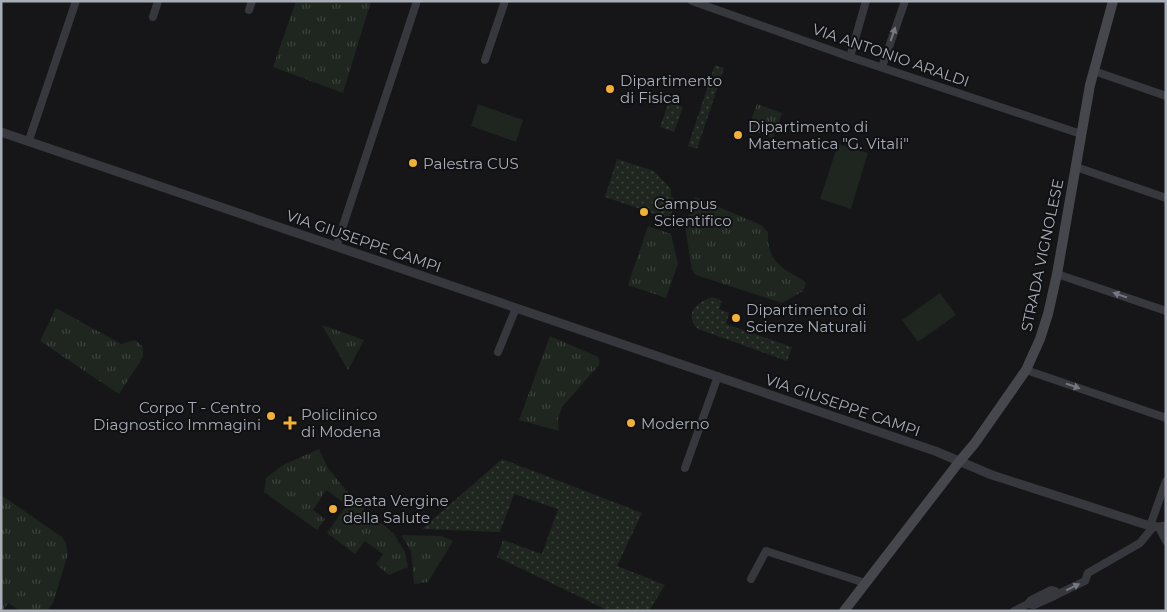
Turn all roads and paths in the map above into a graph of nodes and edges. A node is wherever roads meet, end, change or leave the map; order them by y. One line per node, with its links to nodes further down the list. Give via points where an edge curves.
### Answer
1 (76, 1): 19 (street)
2 (158, 1): 11 (street)
3 (252, 1): 10 (street)
4 (417, 1): 22 (street)
5 (505, 1): 13 (street)
6 (692, 1): 12 (street, VIA ANTONIO ARALDI)
7 (866, 1): 12 (street)
8 (905, 1): 14 (street, one-way to 8)
9 (1113, 1): 15 (main road, STRADA VIGNOLESE)
10 (249, 10)
11 (153, 16)
12 (850, 56): 14 (street, VIA ANTONIO ARALDI)
13 (484, 60)
14 (882, 67): 18 (street, VIA ANTONIO ARALDI)
15 (1094, 72): 16 (street); 18 (main road, STRADA VIGNOLESE)
16 (1166, 96)
17 (1, 132): 19 (street, VIA GIUSEPPE CAMPI)
18 (1081, 134): 20 (main road, STRADA VIGNOLESE)
19 (29, 140): 22 (street, VIA GIUSEPPE CAMPI)
20 (1076, 167): 21 (street); 23 (main road, STRADA VIGNOLESE)
21 (1166, 198)
22 (336, 246): 24 (street, VIA GIUSEPPE CAMPI)
23 (1057, 274): 25 (street, one-way to 23); 27 (main road, STRADA VIGNOLESE, via 1045,325)
24 (516, 308): 26 (street); 28 (street, VIA GIUSEPPE CAMPI)
25 (1166, 311)
26 (498, 352)
27 (1026, 370): 29 (street, one-way to 29); 30 (main road, STRADA VIGNOLESE)
28 (718, 376): 30 (street, VIA GIUSEPPE CAMPI); 31 (street)
29 (1166, 418)
30 (959, 462): 33 (street, VIA GIUSEPPE CAMPI); 36 (main road, STRADA VIGNOLESE)
31 (685, 468)
32 (1166, 481): 33 (street)
33 (1157, 526): 34 (street); 38 (street, one-way to 33, via 1085,581 1088,573 1140,543)
34 (1166, 541)
35 (751, 579): 36 (street, via 766,551)
36 (865, 583): 37 (main road, STRADA VIGNOLESE)
37 (844, 611)
38 (1014, 611)

